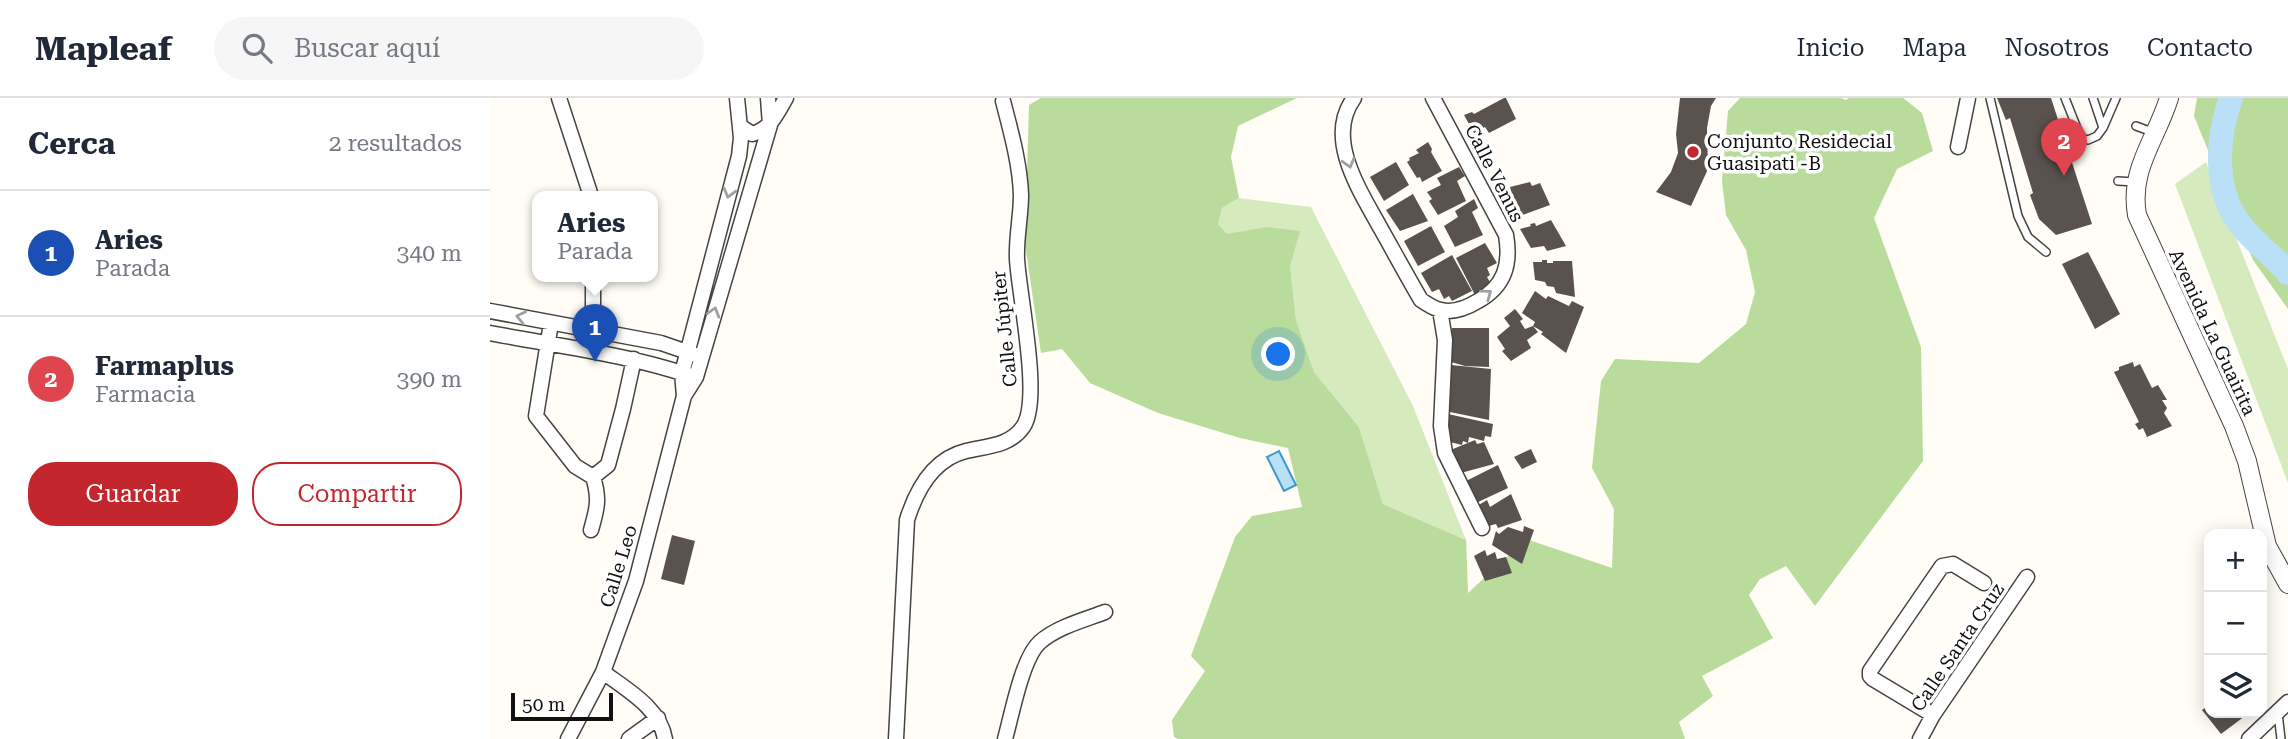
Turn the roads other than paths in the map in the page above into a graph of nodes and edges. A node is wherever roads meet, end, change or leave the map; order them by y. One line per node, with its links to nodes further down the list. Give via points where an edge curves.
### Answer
1 (559, 98): 20 (street)
2 (737, 98): 15 (street)
3 (768, 98): 14 (street)
4 (786, 98): 14 (street)
5 (1354, 98): 23 (street, one-way to 23, via 1343,134 1353,178 1421,300)
6 (1433, 98): 23 (street, Calle Venus, one-way to 6, via 1469,307 1495,290 1507,264 1508,248 1506,235)
7 (1968, 98): 19 (street)
8 (1990, 98): 21 (lane, via 2018,216 2028,237)
9 (2065, 98): 17 (lane, via 2081,138 2097,136)
10 (2093, 98): 17 (lane)
11 (2116, 98): 17 (lane)
12 (2169, 98): 18 (street, Avenida La Guairita)
13 (1003, 101): 51 (street, Calle Júpiter, via 1021,195 1016,257 1031,384 1030,413 1023,427 1001,445 963,452 946,461 914,498 906,520)
14 (770, 125): 15 (street, via 752,134); 33 (street, one-way to 14)
15 (740, 126): 33 (street, one-way to 33, via 739,156)
16 (2136, 126): 18 (lane)
17 (2103, 128)
18 (2155, 134): 42 (street, Avenida La Guairita, via 2127,181 2137,215 2170,303 2234,426 2267,546)
19 (1958, 147)
20 (589, 191)
21 (2046, 252)
22 (593, 282): 26 (street)
23 (1440, 310): 38 (street, via 1445,340 1441,426 1446,453)
24 (490, 311): 25 (street, one-way to 24)
25 (551, 323): 26 (street); 30 (street)
26 (594, 331): 28 (street); 31 (street)
27 (490, 333): 30 (street)
28 (614, 333): 29 (street); 32 (street, via 608,343)
29 (661, 343): 33 (street); 35 (street)
30 (547, 344): 31 (street); 37 (street, via 536,416 575,466)
31 (591, 350): 32 (street)
32 (611, 354): 34 (street)
33 (694, 354): 36 (street, Calle Leo)
34 (634, 359): 35 (street); 37 (street, via 608,464)
35 (661, 366): 36 (street)
36 (689, 375): 44 (street, Calle Leo, via 636,581)
37 (593, 477): 39 (street, via 598,504)
38 (1482, 528)
39 (592, 530)
40 (2027, 577): 46 (street, Calle Santa Cruz)
41 (1984, 583): 46 (street, via 1953,564 1942,566 1870,671 1873,679)
42 (2288, 584)
43 (1105, 612): 52 (street, via 1041,640 1030,654)
44 (603, 672): 47 (street); 48 (street, Calle Leo)
45 (2284, 709): 54 (street); 55 (lane)
46 (1933, 715): 53 (street, Calle Santa Cruz)
47 (658, 718): 49 (street); 50 (street)
48 (568, 739)
49 (629, 739)
50 (665, 739)
51 (895, 739)
52 (1005, 739)
53 (1920, 739)
54 (2249, 739)
55 (2281, 739)

